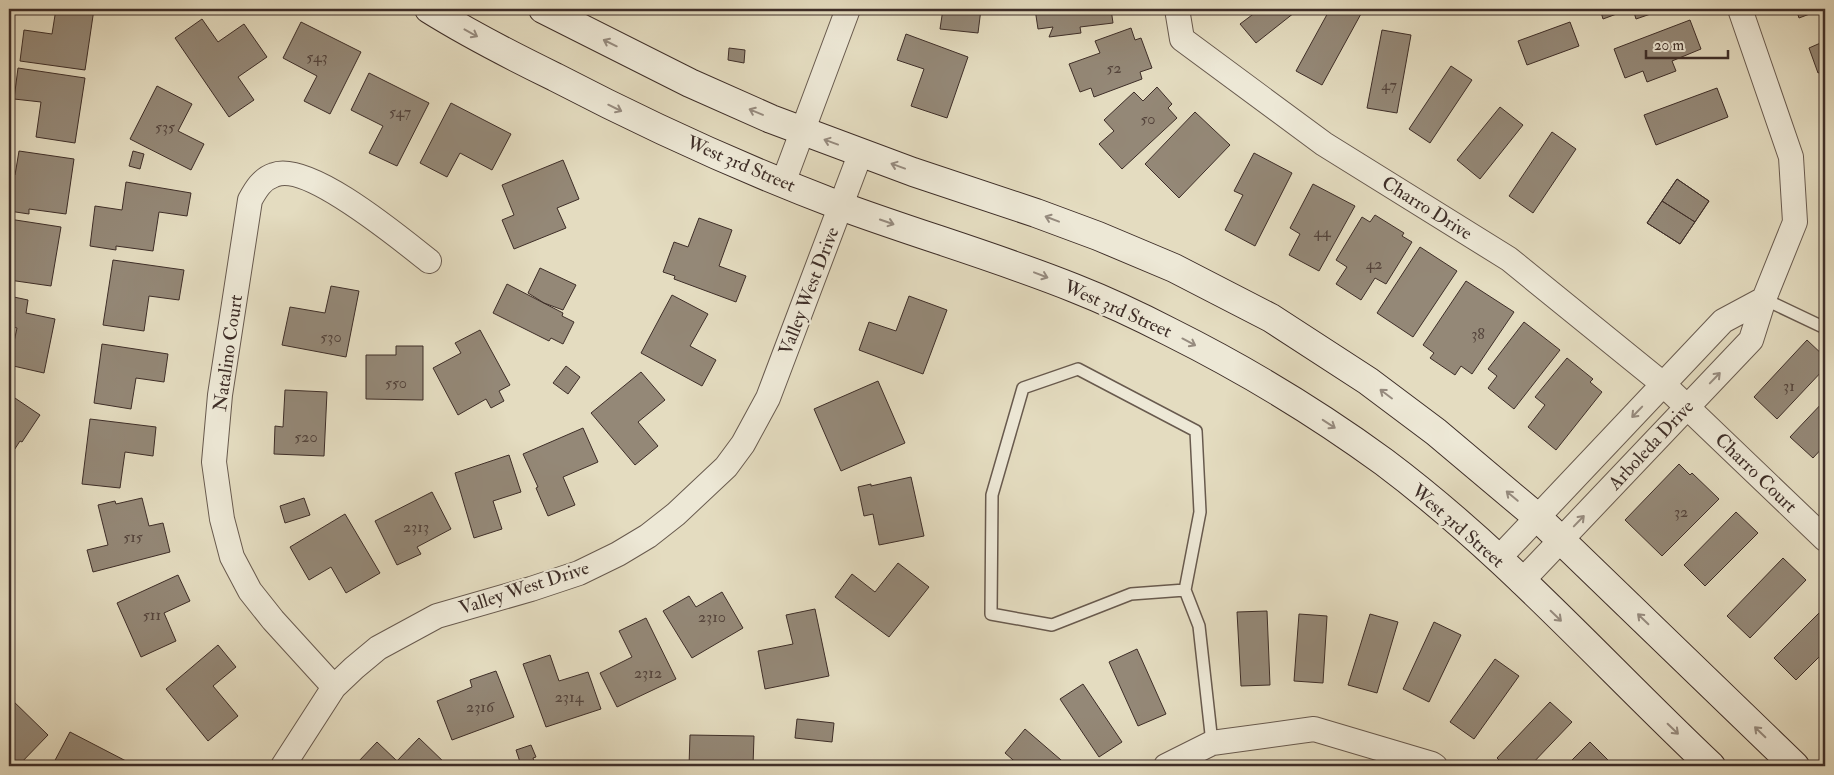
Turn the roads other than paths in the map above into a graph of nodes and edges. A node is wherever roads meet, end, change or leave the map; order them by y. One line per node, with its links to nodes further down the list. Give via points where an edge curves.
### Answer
1 (428, 9): 8 (main road, West 3rd Street, one-way to 8, via 599,100)
2 (543, 9): 6 (main road, one-way to 2, via 690,83)
3 (848, 9): 6 (street)
4 (1176, 9): 13 (street, Charro Drive, via 1182,39 1324,144 1509,259)
5 (1740, 9): 11 (street, Arboleda Drive, via 1791,157 1795,222)
6 (802, 131): 7 (main road, one-way to 6); 8 (street)
7 (861, 152): 9 (street, Valley West Drive); 15 (main road, one-way to 7, via 1436,432 1368,381 1271,318 1174,268 1098,236)
8 (782, 184): 9 (main road, West 3rd Street)
9 (841, 206): 18 (main road, West 3rd Street, one-way to 18, via 1076,288 1224,360 1384,463); 21 (street, Valley West Drive, via 768,398 743,444 704,489 662,525 618,554 571,576 437,616 378,648)
10 (429, 261): 21 (street, Natalino Court, via 341,196 293,173 274,174 259,185 250,200 220,395 214,462 222,519 232,557 250,591)
11 (1764, 299): 12 (lane); 13 (street, Arboleda Drive, via 1723,321); 14 (street, Arboleda Drive, one-way to 11, via 1752,340)
12 (1825, 328)
13 (1663, 384): 14 (street, Charro Drive); 15 (street, Arboleda Drive, one-way to 15)
14 (1687, 407): 16 (street, Charro Court); 17 (street, Arboleda Drive, one-way to 14)
15 (1537, 518): 17 (main road); 18 (street, Arboleda Drive)
16 (1825, 539)
17 (1562, 540): 19 (street, Arboleda Drive); 27 (main road, one-way to 17)
18 (1498, 559): 19 (main road, West 3rd Street)
19 (1522, 582): 26 (main road, West 3rd Street, one-way to 26)
20 (1185, 590): 20 (lane, via 1200,512 1196,431 1078,369 1023,388 992,495 991,614 1052,625 1131,594); 22 (lane, via 1199,626)
21 (334, 687): 23 (street, Valley West Drive)
22 (1212, 743): 24 (street); 25 (street, via 1314,729)
23 (283, 766)
24 (1166, 766)
25 (1435, 766)
26 (1711, 766)
27 (1795, 766)

